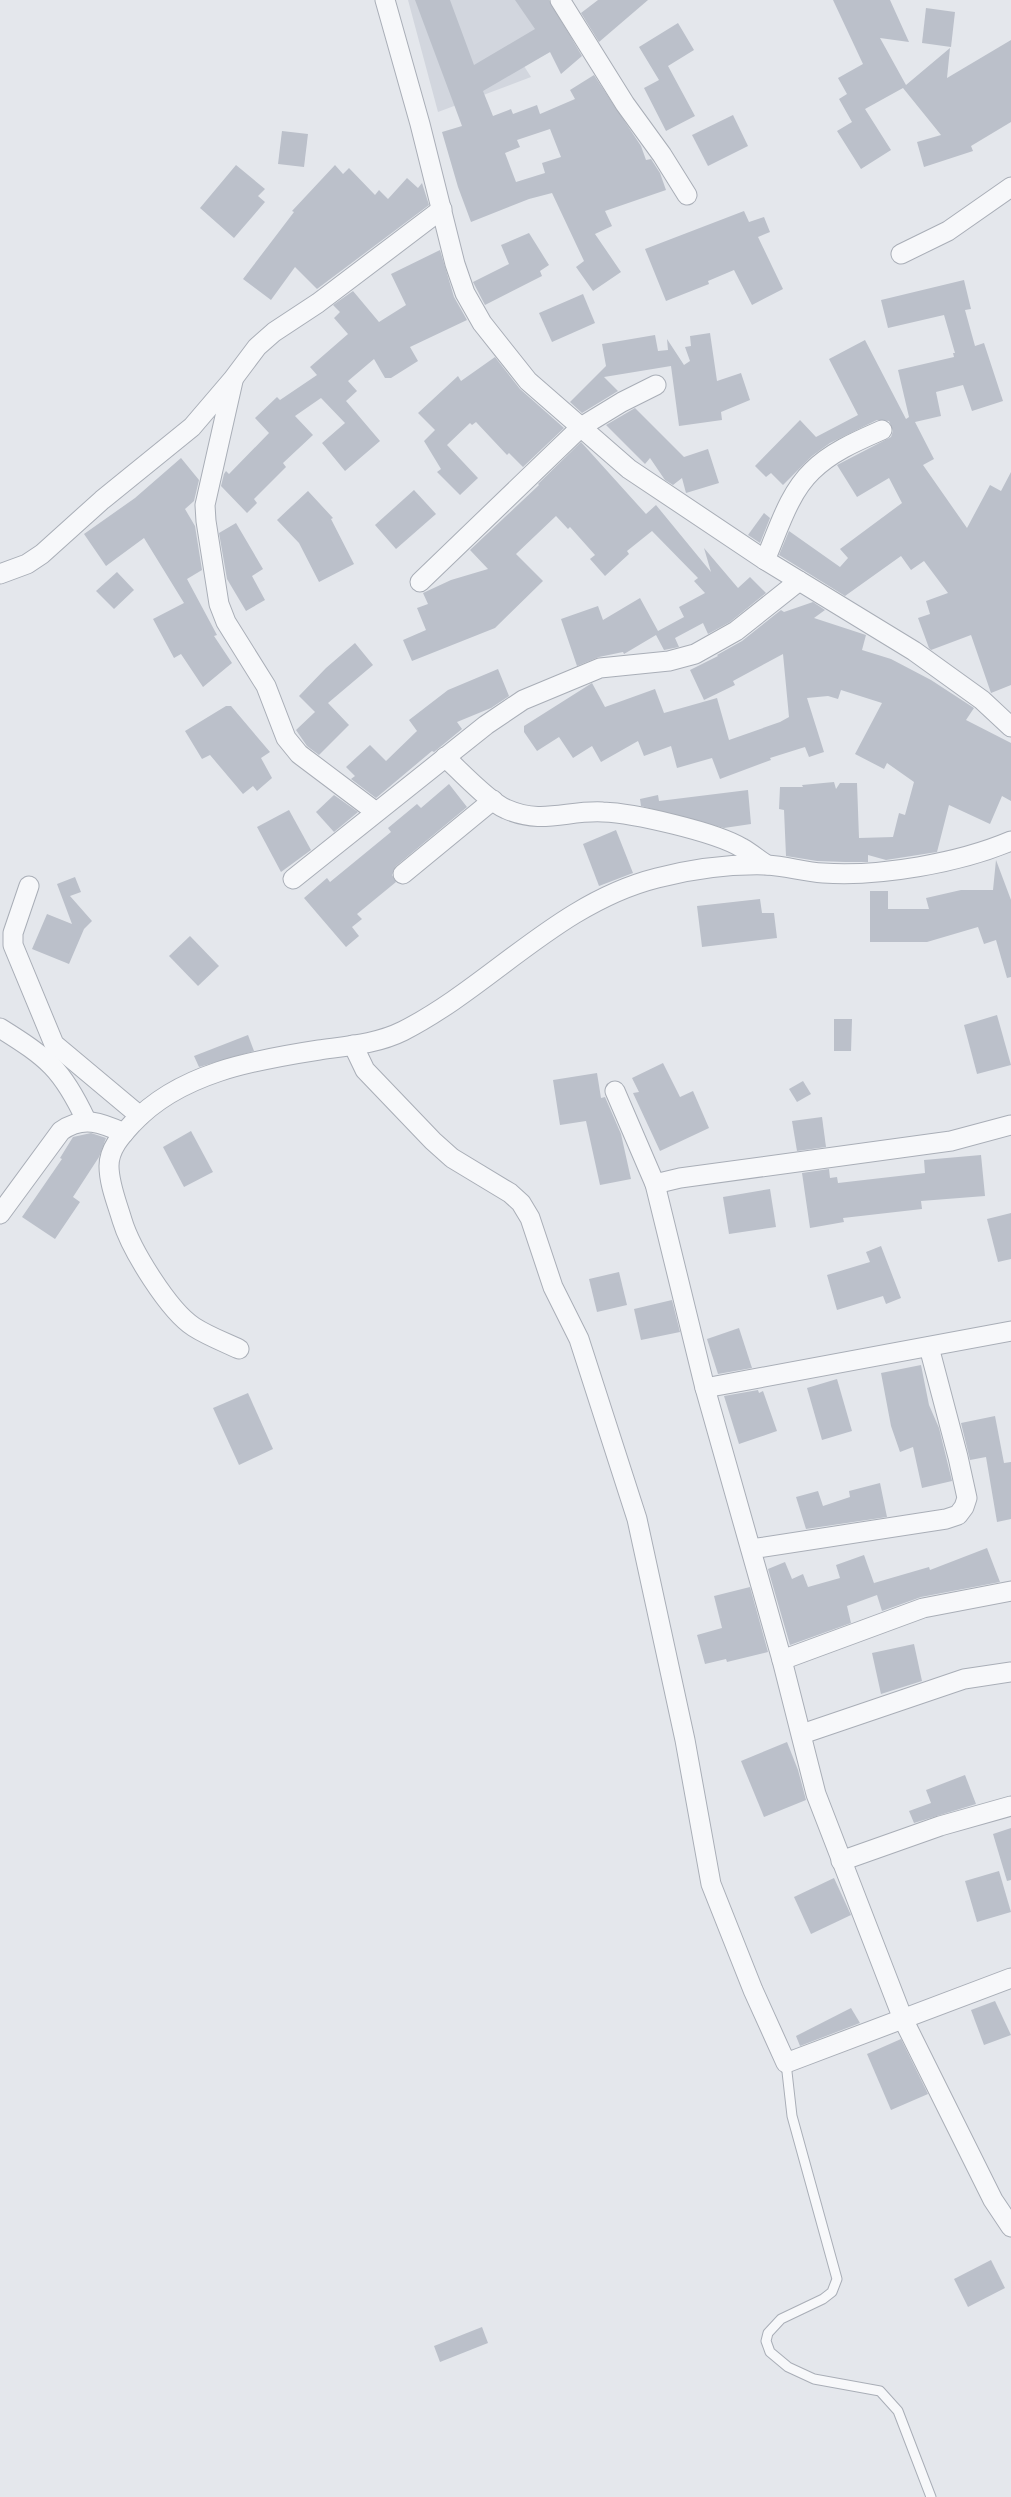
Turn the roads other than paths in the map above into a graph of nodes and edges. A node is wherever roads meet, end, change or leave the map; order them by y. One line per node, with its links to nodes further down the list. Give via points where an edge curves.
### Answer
1 (385, 0): 5 (street)
2 (560, 0): 4 (street)
3 (1011, 187): 6 (street, via 954,228)
4 (687, 195)
5 (442, 209): 7 (street, via 318,303 274,332 257,347); 9 (street, via 465,294 482,323 528,381)
6 (901, 254)
7 (233, 379): 12 (street, via 192,427 42,554 27,564); 18 (street, via 206,505 219,604 226,622 266,686 286,738 299,754)
8 (656, 384): 9 (street)
9 (581, 427): 11 (street, via 629,470); 14 (street)
10 (882, 430): 11 (street, via 844,448 811,471 794,494)
11 (765, 560): 13 (street)
12 (0, 574)
13 (799, 581): 15 (street, via 914,651 982,700); 16 (street, via 736,631 695,654 669,661 600,668 566,680 523,700)
14 (420, 582)
15 (1011, 727)
16 (446, 757): 17 (street); 18 (street)
17 (493, 800): 20 (street, via 511,812 539,818 602,811 668,823 727,841); 21 (street)
18 (376, 812): 22 (street)
19 (1011, 841): 20 (street, via 966,858 860,872 824,873)
20 (767, 865): 25 (street, via 705,868 655,878 614,893 577,912 408,1028 374,1042)
21 (403, 874)
22 (293, 879)
23 (30, 886): 27 (street, via 13,933 13,945 46,1029 54,1044)
24 (0, 1028): 28 (street, via 44,1056 60,1073)
25 (353, 1045): 27 (street, via 269,1057 199,1078); 46 (street, via 365,1070 433,1141 452,1158 510,1193 530,1218 553,1287 579,1339 637,1519 685,1740 711,1884 752,1990)
26 (615, 1091): 31 (street)
27 (140, 1116): 30 (street)
28 (86, 1120): 30 (street); 32 (street, via 61,1131)
29 (1011, 1125): 31 (street, via 951,1141)
30 (124, 1133): 35 (street, via 113,1147 108,1164 125,1229 134,1247 177,1312 195,1328)
31 (655, 1184): 36 (street)
32 (0, 1214)
33 (1011, 1331): 34 (street)
34 (929, 1347): 36 (street); 37 (street, via 966,1498 958,1515)
35 (239, 1349)
36 (705, 1388): 37 (street)
37 (751, 1549): 39 (street)
38 (1011, 1591): 39 (street, via 923,1608)
39 (782, 1660): 41 (street)
40 (1011, 1672): 41 (street, via 964,1679)
41 (802, 1734): 43 (street, via 816,1794)
42 (1011, 1806): 43 (street, via 940,1826)
43 (841, 1861): 45 (street)
44 (1011, 1978): 45 (street)
45 (903, 2020): 46 (street); 47 (street, via 993,2200)
46 (786, 2063): 48 (lane, via 792,2116 837,2279 832,2292 823,2299 781,2318 768,2332 766,2341 770,2352 788,2367 814,2379 880,2391 892,2401)
47 (1011, 2227)
48 (930, 2497)

